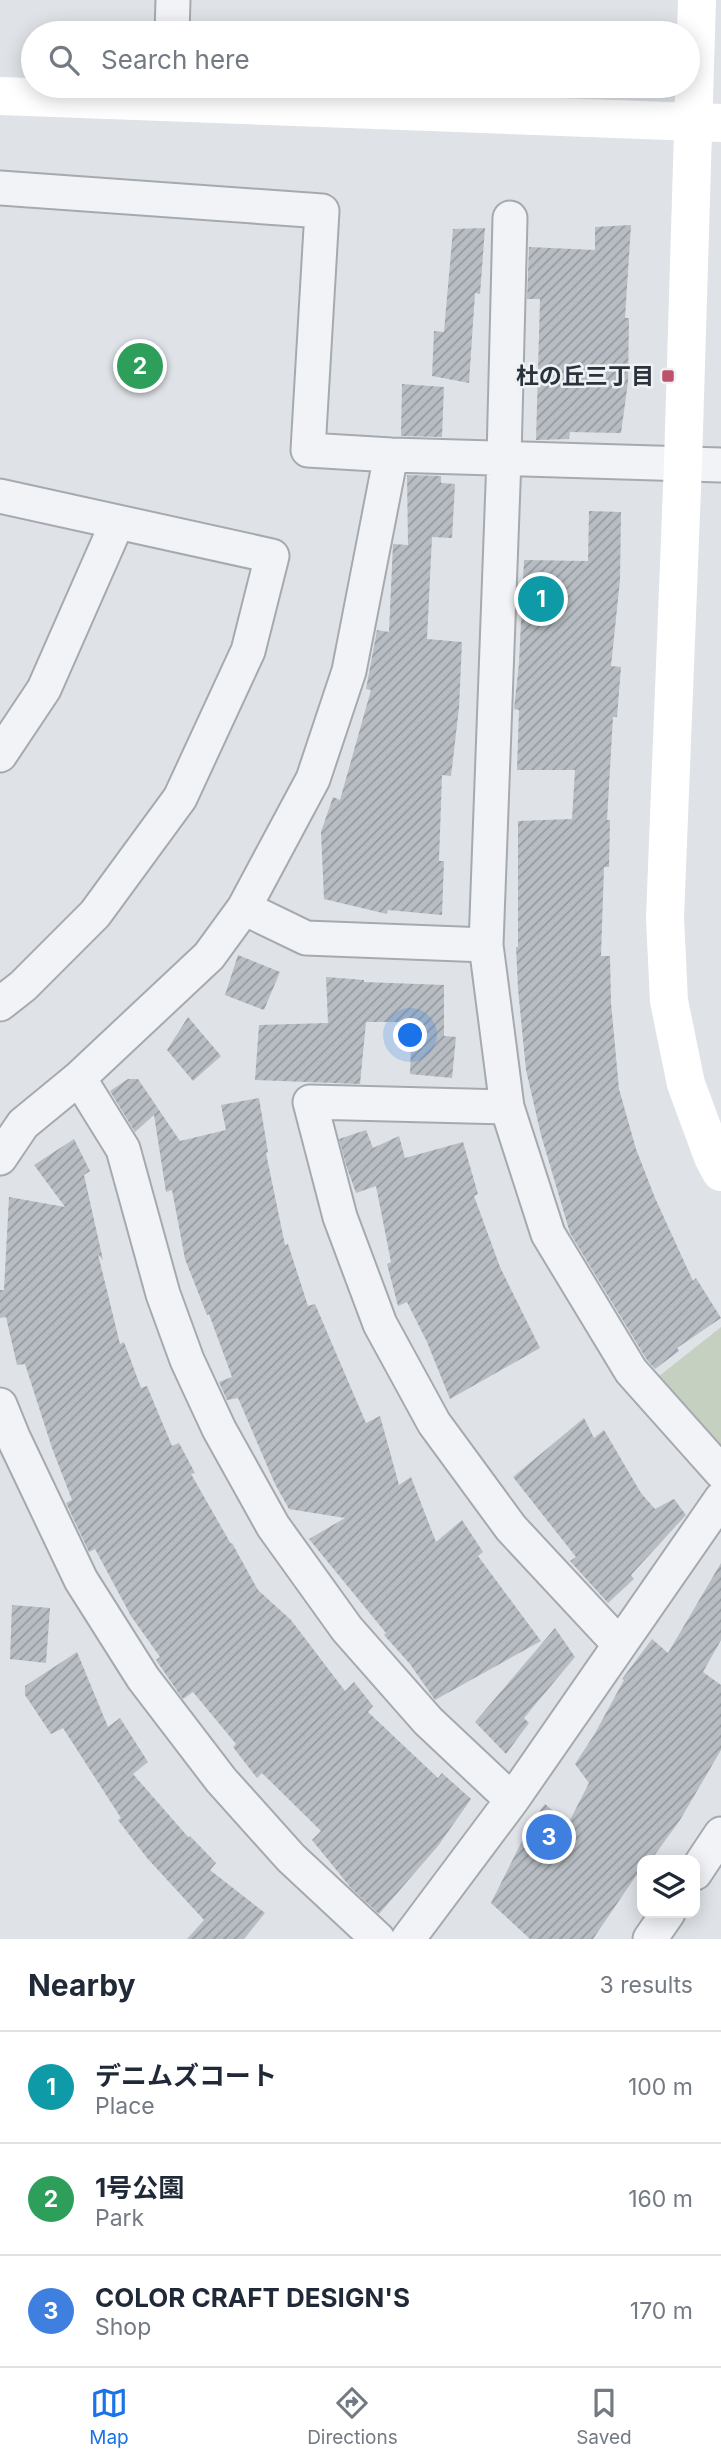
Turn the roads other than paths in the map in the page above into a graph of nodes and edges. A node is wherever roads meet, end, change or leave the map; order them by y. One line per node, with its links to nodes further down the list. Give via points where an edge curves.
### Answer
1 (173, 0): 3 (street)
2 (697, 0): 4 (street)
3 (172, 21)
4 (699, 21)
5 (700, 41): 9 (street)
6 (0, 96): 7 (street)
7 (21, 96)
8 (244, 98): 9 (street)
9 (706, 123): 14 (street)
10 (0, 188): 12 (street, via 322,211 308,450)
11 (510, 218): 13 (street)
12 (391, 455): 13 (street); 19 (street, via 345,683 313,779)
13 (504, 458): 14 (street); 20 (street)
14 (683, 463): 15 (street); 25 (street, via 666,918 669,1001 686,1084)
15 (721, 465)
16 (0, 496): 17 (street)
17 (117, 523): 18 (street, via 44,689); 21 (street, via 272,556 248,651 180,798 95,914)
18 (0, 755)
19 (244, 908): 20 (street, via 306,938); 22 (street, via 209,956)
20 (486, 945): 23 (street)
21 (0, 1004)
22 (79, 1078): 24 (street, via 23,1124); 30 (street, via 123,1149 163,1294 187,1360 273,1526 346,1629 428,1721)
23 (507, 1107): 27 (street, via 548,1234 631,1371); 29 (street, via 310,1102 340,1217 380,1324 434,1423 511,1528)
24 (0, 1158)
25 (721, 1172)
26 (0, 1405): 34 (street, via 81,1580 143,1678 221,1780 290,1858)
27 (721, 1472)
28 (721, 1499): 29 (street)
29 (619, 1644): 30 (street)
30 (512, 1800): 35 (street)
31 (721, 1834): 32 (street)
32 (700, 1866)
33 (665, 1918): 36 (street)
34 (378, 1939)
35 (408, 1939)
36 (650, 1939)

